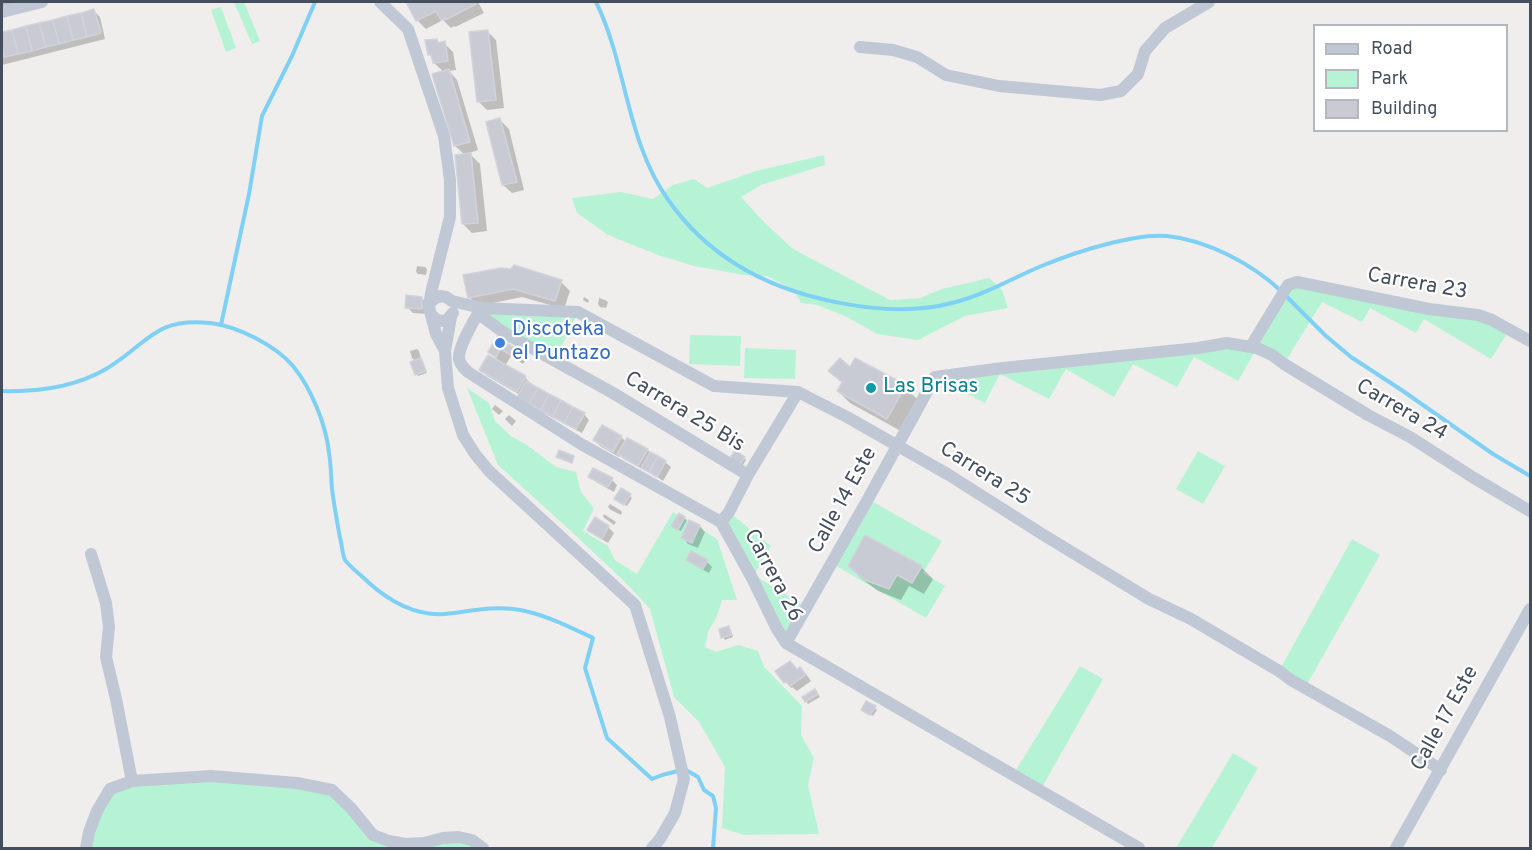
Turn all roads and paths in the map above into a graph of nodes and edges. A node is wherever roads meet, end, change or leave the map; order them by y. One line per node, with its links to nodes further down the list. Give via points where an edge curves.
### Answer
1 (42, 2): 4 (street)
2 (380, 2): 6 (street, via 408,29 444,136 450,218)
3 (1209, 2): 5 (street, via 1165,28 1145,51 1138,74 1121,91 1100,95 946,75 917,57)
4 (2, 12)
5 (860, 47)
6 (435, 279): 7 (street); 9 (street)
7 (452, 308): 8 (street, Carrera 25); 9 (street, via 447,320 439,321); 9 (street, via 446,297 440,296 434,299); 12 (street)
8 (478, 308): 13 (street, Carrera 25, via 578,312 714,386); 15 (street, Carrera 25 Bis, via 484,318 503,332); 17 (street, Carrera 26, via 459,358 468,372 581,444)
9 (431, 309): 12 (street, via 436,334)
10 (1530, 341): 11 (street, Carrera 23, via 1478,315 1297,282 1288,285)
11 (1251, 346): 14 (street, Calle 14 Este, via 1227,343 935,377); 16 (street, Carrera 24, via 1410,436)
12 (445, 351): 25 (street, via 448,387 464,435 475,454 636,605 684,779 675,813)
13 (798, 392): 14 (street, Carrera 25); 15 (street)
14 (896, 446): 20 (street, Calle 14 Este); 21 (street, Carrera 25, via 1149,599 1191,619 1390,736)
15 (748, 475): 17 (street)
16 (1530, 512)
17 (721, 522): 20 (street, Carrera 26)
18 (91, 554): 22 (street, via 106,603 106,657)
19 (1530, 609): 21 (street, Calle 17 Este)
20 (786, 643): 26 (street, Carrera 26)
21 (1441, 770): 27 (street, Calle 17 Este)
22 (132, 781): 23 (street, via 110,789 88,832); 24 (street, via 211,776 297,783 332,790 373,835 389,841 424,843 458,837 472,840)
23 (86, 849)
24 (483, 849)
25 (652, 849)
26 (1139, 849)
27 (1396, 849)

